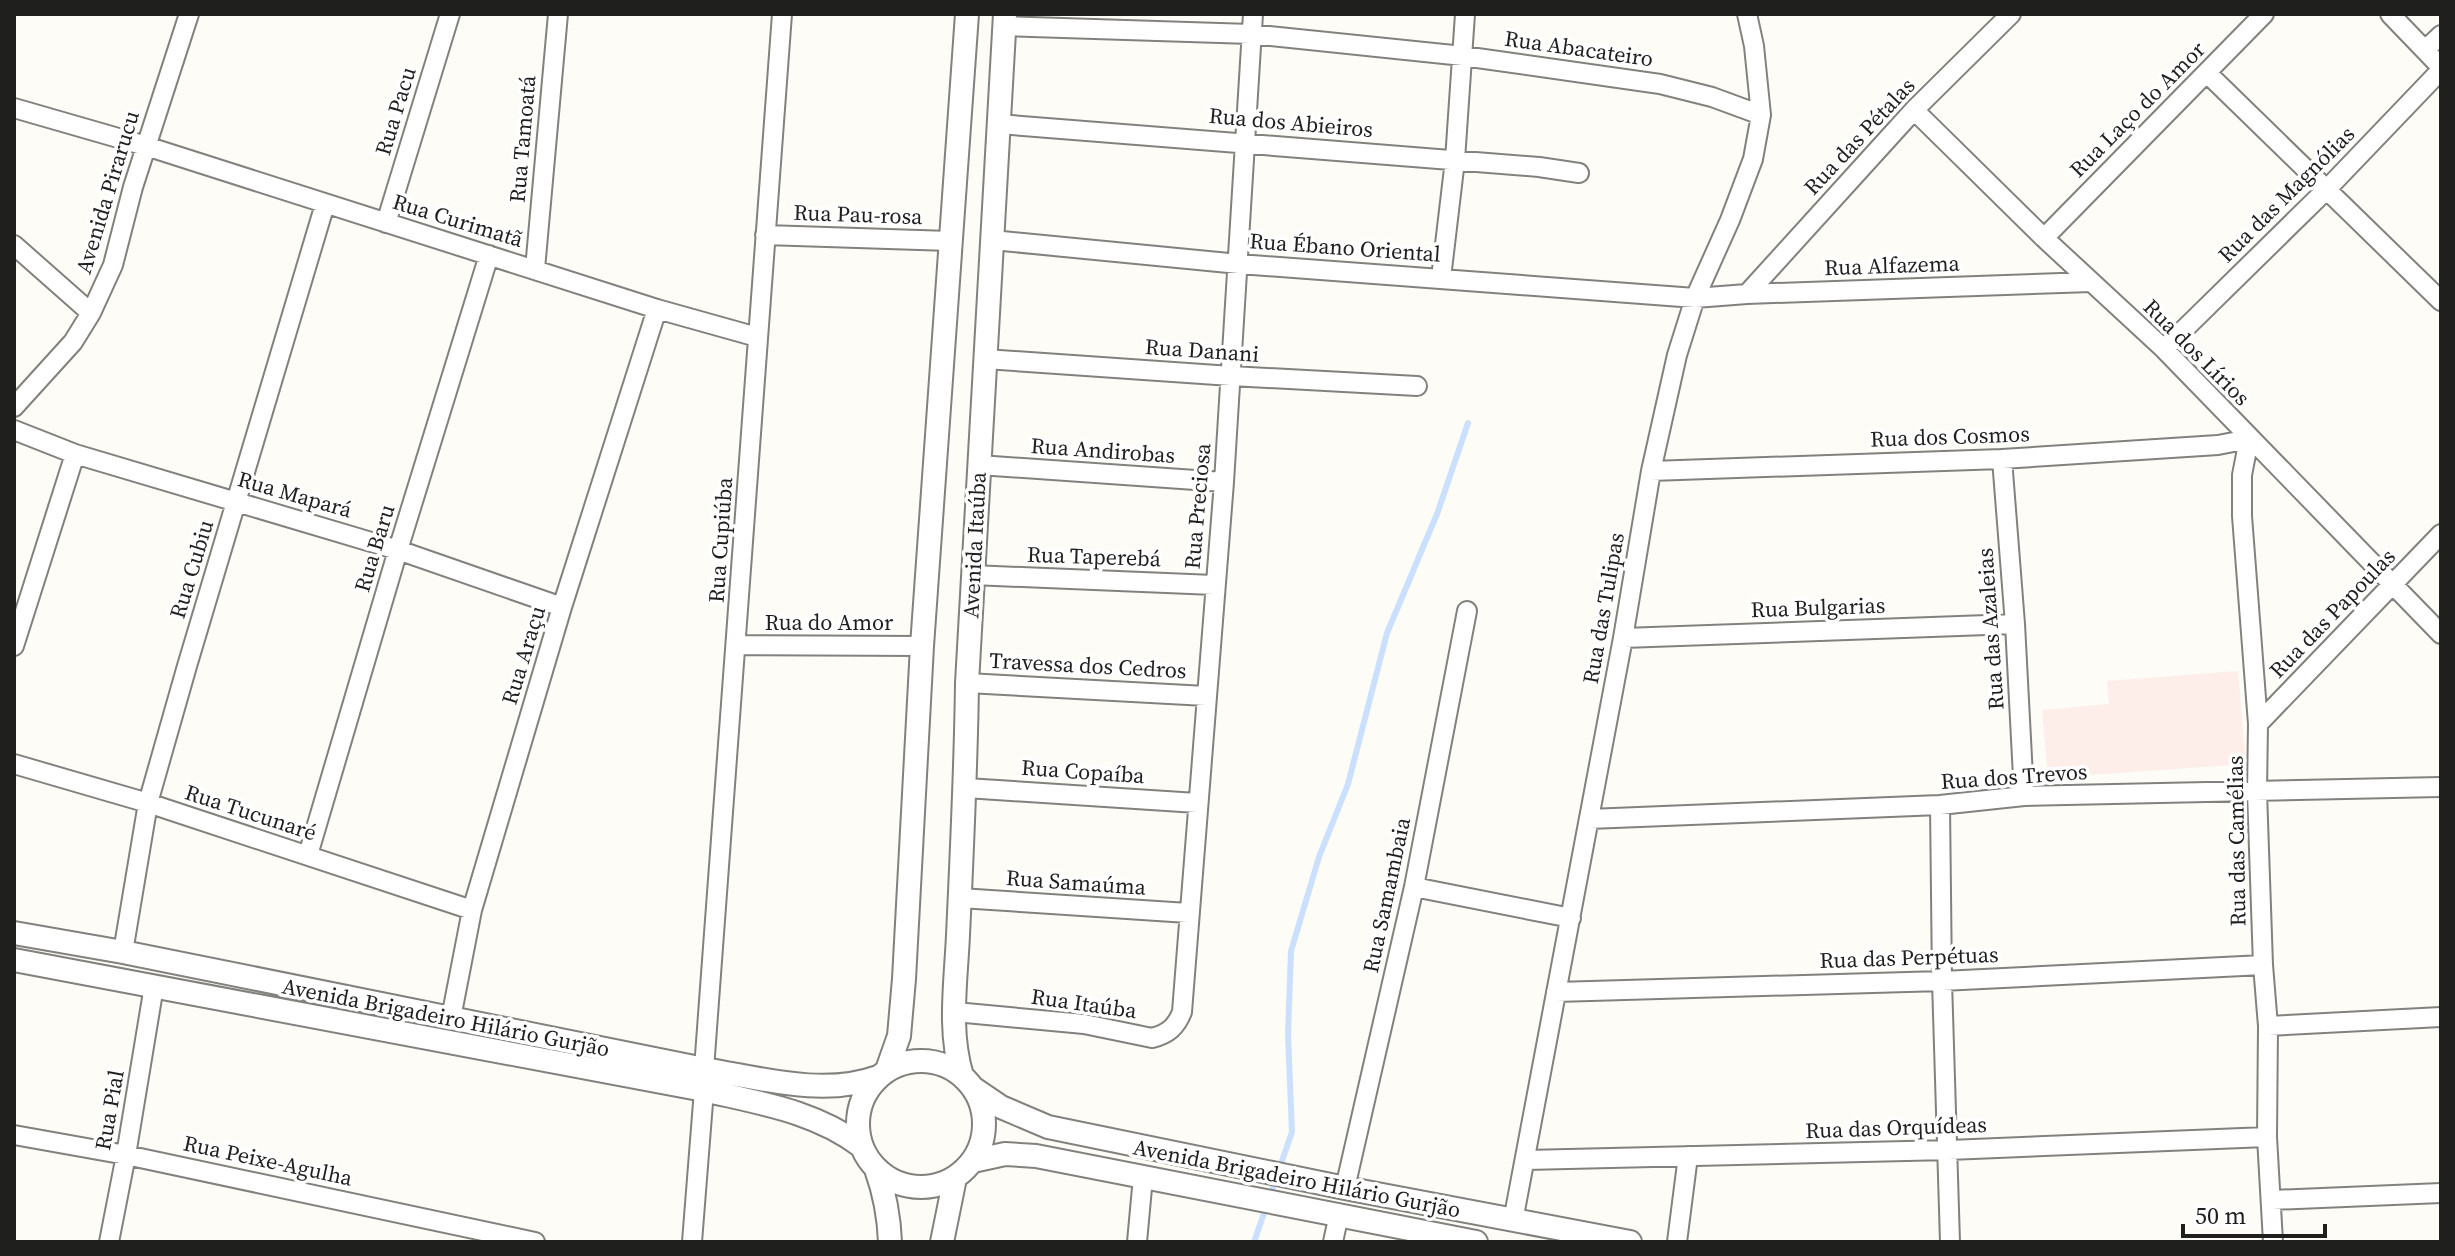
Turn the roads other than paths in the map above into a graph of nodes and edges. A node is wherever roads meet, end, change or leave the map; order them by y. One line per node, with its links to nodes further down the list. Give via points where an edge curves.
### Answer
1 (189, 14): 24 (street, Avenida Pirarucu)
2 (450, 14): 29 (street, Rua Pacu)
3 (558, 14): 37 (street, Rua Tamoatá)
4 (782, 14): 30 (street, Rua Cupiúba)
5 (967, 14): 33 (street, Avenida Itaúba)
6 (1253, 14): 13 (street, Rua Preciosa)
7 (1465, 14): 16 (street)
8 (1747, 14): 21 (street, Rua das Tulipas)
9 (2011, 14): 20 (street, Rua das Pétalas)
10 (2264, 14): 18 (street, Rua Laço do Amor)
11 (2390, 14): 15 (street)
12 (1004, 20): 13 (street, Rua Abacateiro); 22 (street, Avenida Itaúba)
13 (1251, 34): 16 (street, Rua Abacateiro); 23 (street, Rua Preciosa)
14 (2441, 35): 15 (street)
15 (2425, 50): 17 (street)
16 (1463, 56): 21 (street, Rua Abacateiro, via 1660,84); 25 (street)
17 (2441, 69): 27 (street, Rua das Magnólias)
18 (2207, 73): 27 (street); 31 (street, Rua Laço do Amor)
19 (14, 108): 24 (street, Rua Curimatã)
20 (1914, 110): 31 (street, Rua dos Lírios); 40 (street, Rua das Pétalas)
21 (1761, 115): 41 (street, Rua das Tulipas, via 1753,159)
22 (998, 124): 23 (street, Rua dos Abieiros); 32 (street, Avenida Itaúba)
23 (1244, 142): 25 (street, Rua dos Abieiros); 36 (street, Rua Preciosa)
24 (146, 146): 28 (street, Rua Curimatã); 44 (street, Avenida Pirarucu, via 113,265)
25 (1455, 160): 26 (street, Rua dos Abieiros); 38 (street)
26 (1579, 173)
27 (2328, 188): 42 (street); 46 (street, Rua das Magnólias)
28 (325, 204): 29 (street, Rua Curimatã); 58 (street, Rua Cubiu)
29 (386, 223): 35 (street, Rua Curimatã)
30 (765, 235): 33 (street, Rua Pau-rosa); 45 (street, Rua Cupiúba)
31 (2044, 238): 39 (street, Rua dos Lírios)
32 (992, 240): 36 (street, Rua Ébano Oriental); 47 (street, Avenida Itaúba)
33 (950, 241): 71 (street, Avenida Itaúba)
34 (14, 245): 44 (street)
35 (489, 255): 37 (street, Rua Curimatã); 60 (street, Rua Baru)
36 (1239, 264): 38 (street, Rua Ébano Oriental); 48 (street, Rua Preciosa)
37 (535, 269): 43 (street, Rua Curimatã)
38 (1441, 278): 41 (street, Rua Ébano Oriental)
39 (2091, 282): 40 (street, Rua Alfazema); 46 (street, Rua dos Lírios)
40 (1747, 294): 41 (street, Rua Alfazema)
41 (1695, 298): 56 (street, Rua das Tulipas)
42 (2441, 301)
43 (657, 309): 45 (street, Rua Curimatã); 64 (street, Rua Araçu)
44 (91, 313): 50 (street, Avenida Pirarucu, via 73,342)
45 (757, 337): 69 (street, Rua Cupiúba)
46 (2164, 349): 52 (street, Rua dos Lírios)
47 (985, 359): 48 (street, Rua Danani); 55 (street, Avenida Itaúba)
48 (1231, 376): 49 (street, Rua Danani); 57 (street, Rua Preciosa)
49 (1417, 386)
50 (14, 407)
51 (14, 430): 53 (street, Rua Mapará)
52 (2249, 439): 54 (street, Rua dos Cosmos); 63 (street, Rua dos Lírios); 74 (street, Rua das Camélias, via 2242,516)
53 (75, 454): 58 (street, Rua Mapará); 70 (street)
54 (2002, 459): 56 (street, Rua dos Cosmos); 66 (street, Rua das Azaleias)
55 (979, 465): 57 (street, Rua Andirobas); 61 (street, Avenida Itaúba)
56 (1651, 471): 68 (street, Rua das Tulipas)
57 (1224, 482): 62 (street, Rua Preciosa)
58 (237, 502): 60 (street, Rua Mapará); 80 (street, Rua Cubiu)
59 (2441, 534): 63 (street, Rua das Papoulas)
60 (398, 550): 64 (street, Rua Mapará); 84 (street, Rua Baru)
61 (972, 575): 62 (street, Rua Taperebá); 72 (street, Avenida Itaúba)
62 (1214, 585): 73 (street, Rua Preciosa)
63 (2393, 585): 67 (street, Rua dos Lírios); 74 (street, Rua das Papoulas)
64 (562, 607): 87 (street, Rua Araçu)
65 (1467, 611): 85 (street, Rua Samambaia)
66 (2015, 624): 68 (street, Rua Bulgarias); 79 (street, Rua das Azaleias)
67 (2441, 634)
68 (1623, 638): 83 (street, Rua das Tulipas)
69 (737, 645): 71 (street, Rua do Amor); 103 (street, Rua Cupiúba)
70 (14, 646)
71 (922, 646): 102 (street, Avenida Itaúba, via 899,1036)
72 (967, 683): 73 (street, Travessa dos Cedros); 77 (street, Avenida Itaúba)
73 (1206, 696): 81 (street, Rua Preciosa)
74 (2258, 724): 78 (street, Rua das Camélias)
75 (14, 764): 80 (street, Rua Tucunaré)
76 (2441, 787): 78 (street, Rua dos Trevos)
77 (966, 788): 81 (street, Rua Copaíba); 86 (street, Avenida Itaúba)
78 (2257, 792): 79 (street, Rua dos Trevos); 93 (street, Rua das Camélias)
79 (2024, 796): 82 (street, Rua dos Trevos)
80 (148, 803): 84 (street, Rua Tucunaré); 91 (street, Rua Cubiu)
81 (1197, 803): 88 (street, Rua Preciosa)
82 (1940, 805): 83 (street, Rua dos Trevos); 94 (street)
83 (1589, 819): 89 (street, Rua das Tulipas)
84 (308, 855): 87 (street, Rua Tucunaré)
85 (1414, 887): 89 (street); 116 (street, Rua Samambaia)
86 (960, 898): 88 (street, Rua Samaúma); 98 (street, Avenida Itaúba)
87 (472, 910): 100 (street, Rua Araçu)
88 (1188, 913): 97 (street, Rua Preciosa)
89 (1571, 918): 96 (street, Rua das Tulipas)
90 (14, 933): 91 (street, Avenida Brigadeiro Hilário Gurjão)
91 (123, 952): 100 (street, Avenida Brigadeiro Hilário Gurjão)
92 (14, 960): 95 (street, Avenida Brigadeiro Hilário Gurjão)
93 (2263, 965): 94 (street, Rua das Perpétuas); 101 (street, Rua das Camélias)
94 (1942, 981): 96 (street, Rua das Perpétuas); 108 (street)
95 (154, 986): 103 (street, Avenida Brigadeiro Hilário Gurjão); 109 (street, Rua Pial)
96 (1556, 992): 111 (street, Rua das Tulipas)
97 (1183, 1001): 98 (street, Rua Itaúba, via 1178,1024 1152,1038 1084,1024)
98 (955, 1012): 104 (street, Avenida Itaúba, via 957,1059)
99 (2441, 1017): 101 (street)
100 (451, 1018): 103 (street, Avenida Brigadeiro Hilário Gurjão)
101 (2268, 1026): 106 (street, Rua das Camélias)
102 (883, 1074): 103 (street, Avenida Brigadeiro Hilário Gurjão, via 837,1086); 104 (street, via 906,1062 926,1061 945,1065); 107 (street, via 868,1088 858,1116)
103 (704, 1079): 107 (street, Avenida Brigadeiro Hilário Gurjão, via 829,1125); 123 (street, Rua Cupiúba)
104 (968, 1082): 112 (street, via 984,1117 981,1147); 116 (street, Avenida Brigadeiro Hilário Gurjão, via 1001,1107 1048,1127)
105 (14, 1135): 109 (street, Rua Peixe-Agulha)
106 (2267, 1137): 108 (street, Rua das Orquídeas); 118 (street, Rua das Camélias)
107 (861, 1146): 113 (street)
108 (1949, 1150): 110 (street, Rua das Orquídeas); 131 (street)
109 (126, 1155): 121 (street, Rua Pial); 122 (street, Rua Peixe-Agulha)
110 (1688, 1156): 111 (street, Rua das Orquídeas); 130 (street)
111 (1526, 1160): 120 (street, Rua das Tulipas)
112 (973, 1161): 114 (street, Avenida Brigadeiro Hilário Gurjão, via 1005,1154 1036,1156); 115 (street)
113 (876, 1169): 115 (street, via 914,1188); 124 (street)
114 (1143, 1177): 119 (street, Avenida Brigadeiro Hilário Gurjão); 126 (street)
115 (955, 1178): 125 (street)
116 (1345, 1188): 120 (street, Avenida Brigadeiro Hilário Gurjão)
117 (2441, 1193): 118 (street)
118 (2272, 1200): 132 (street, Rua das Camélias)
119 (1339, 1214): 127 (street); 128 (street, Avenida Brigadeiro Hilário Gurjão)
120 (1513, 1221): 129 (street, Avenida Brigadeiro Hilário Gurjão)
121 (109, 1242)
122 (535, 1242)
123 (692, 1242)
124 (890, 1242)
125 (942, 1242)
126 (1137, 1242)
127 (1333, 1242)
128 (1476, 1242)
129 (1630, 1242)
130 (1677, 1242)
131 (1950, 1242)
132 (2273, 1242)

